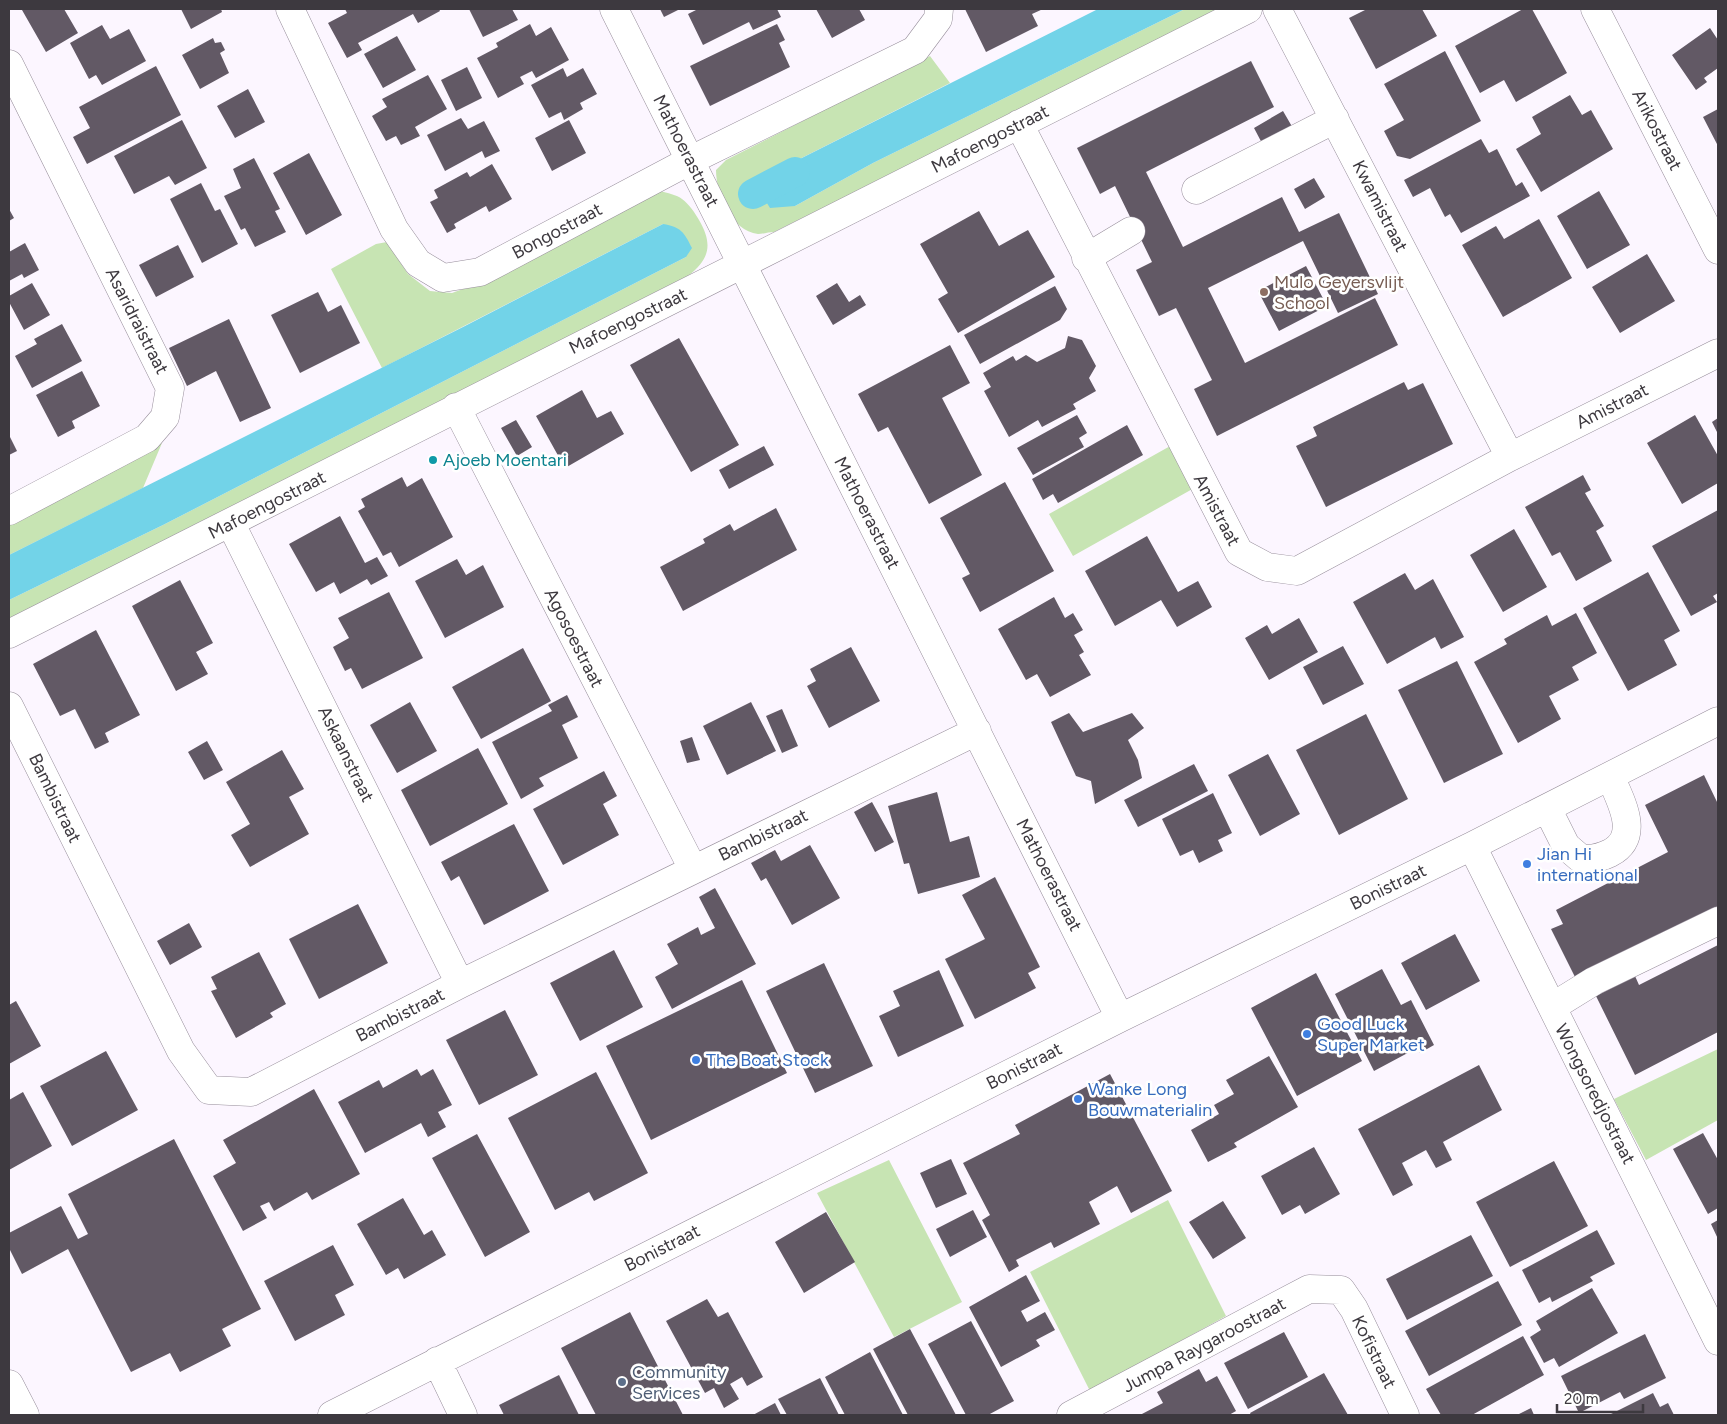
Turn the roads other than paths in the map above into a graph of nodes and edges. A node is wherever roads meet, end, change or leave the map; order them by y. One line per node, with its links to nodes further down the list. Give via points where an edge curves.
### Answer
1 (290, 9): 10 (street, Bongostraat, via 394,229 418,263 443,278 480,272)
2 (614, 9): 10 (street, Mathoerastraat)
3 (1248, 9): 9 (street, Mafoengostraat)
4 (1277, 9): 8 (street, Kwamistraat)
5 (1596, 9): 13 (street, Arikostraat)
6 (939, 14): 10 (street, Bongostraat, via 915,50)
7 (9, 64): 19 (street, Asaridraistraat, via 170,388 165,417 146,438)
8 (1335, 119): 11 (street); 18 (street, Kwamistraat)
9 (1019, 124): 14 (street, Amistraat); 15 (street, Mafoengostraat)
10 (691, 160): 15 (street, Mathoerastraat)
11 (1196, 190)
12 (1131, 231): 14 (street)
13 (1718, 250)
14 (1086, 258): 18 (street, Amistraat, via 1239,552 1268,567 1297,571)
15 (743, 265): 17 (street, Mafoengostraat); 24 (street, Mathoerastraat)
16 (1718, 352): 18 (street, Amistraat)
17 (456, 407): 20 (street, Mafoengostraat); 28 (street, Agosoestraat)
18 (1510, 457)
19 (9, 511)
20 (231, 524): 21 (street, Mafoengostraat); 30 (street, Askaanstraat)
21 (9, 634)
22 (9, 706): 30 (street, Bambistraat, via 181,1052 209,1090 251,1092)
23 (1718, 721): 25 (street, Bonistraat)
24 (977, 731): 28 (street, Bambistraat); 32 (street, Mathoerastraat)
25 (1610, 776): 26 (street, Bonistraat); 26 (street, via 1628,827 1626,838 1613,852 1600,858 1580,858 1566,846)
26 (1547, 808): 27 (street, Bonistraat)
27 (1472, 846): 31 (street, Wongsoredjostraat); 32 (street, Bonistraat)
28 (693, 869): 30 (street, Bambistraat)
29 (1718, 921): 31 (street, via 1594,981)
30 (460, 984)
31 (1552, 1007): 34 (street, Wongsoredjostraat)
32 (1120, 1018): 35 (street, Bonistraat)
33 (1341, 1290): 37 (street, Jumpa Raygaroostraat, via 1309,1289); 41 (street, Kofistraat, via 1354,1309)
34 (1718, 1341)
35 (437, 1361): 39 (street, Bonistraat); 40 (street)
36 (9, 1384): 38 (street)
37 (1084, 1412)
38 (25, 1415)
39 (332, 1415)
40 (463, 1415)
41 (1405, 1415)

